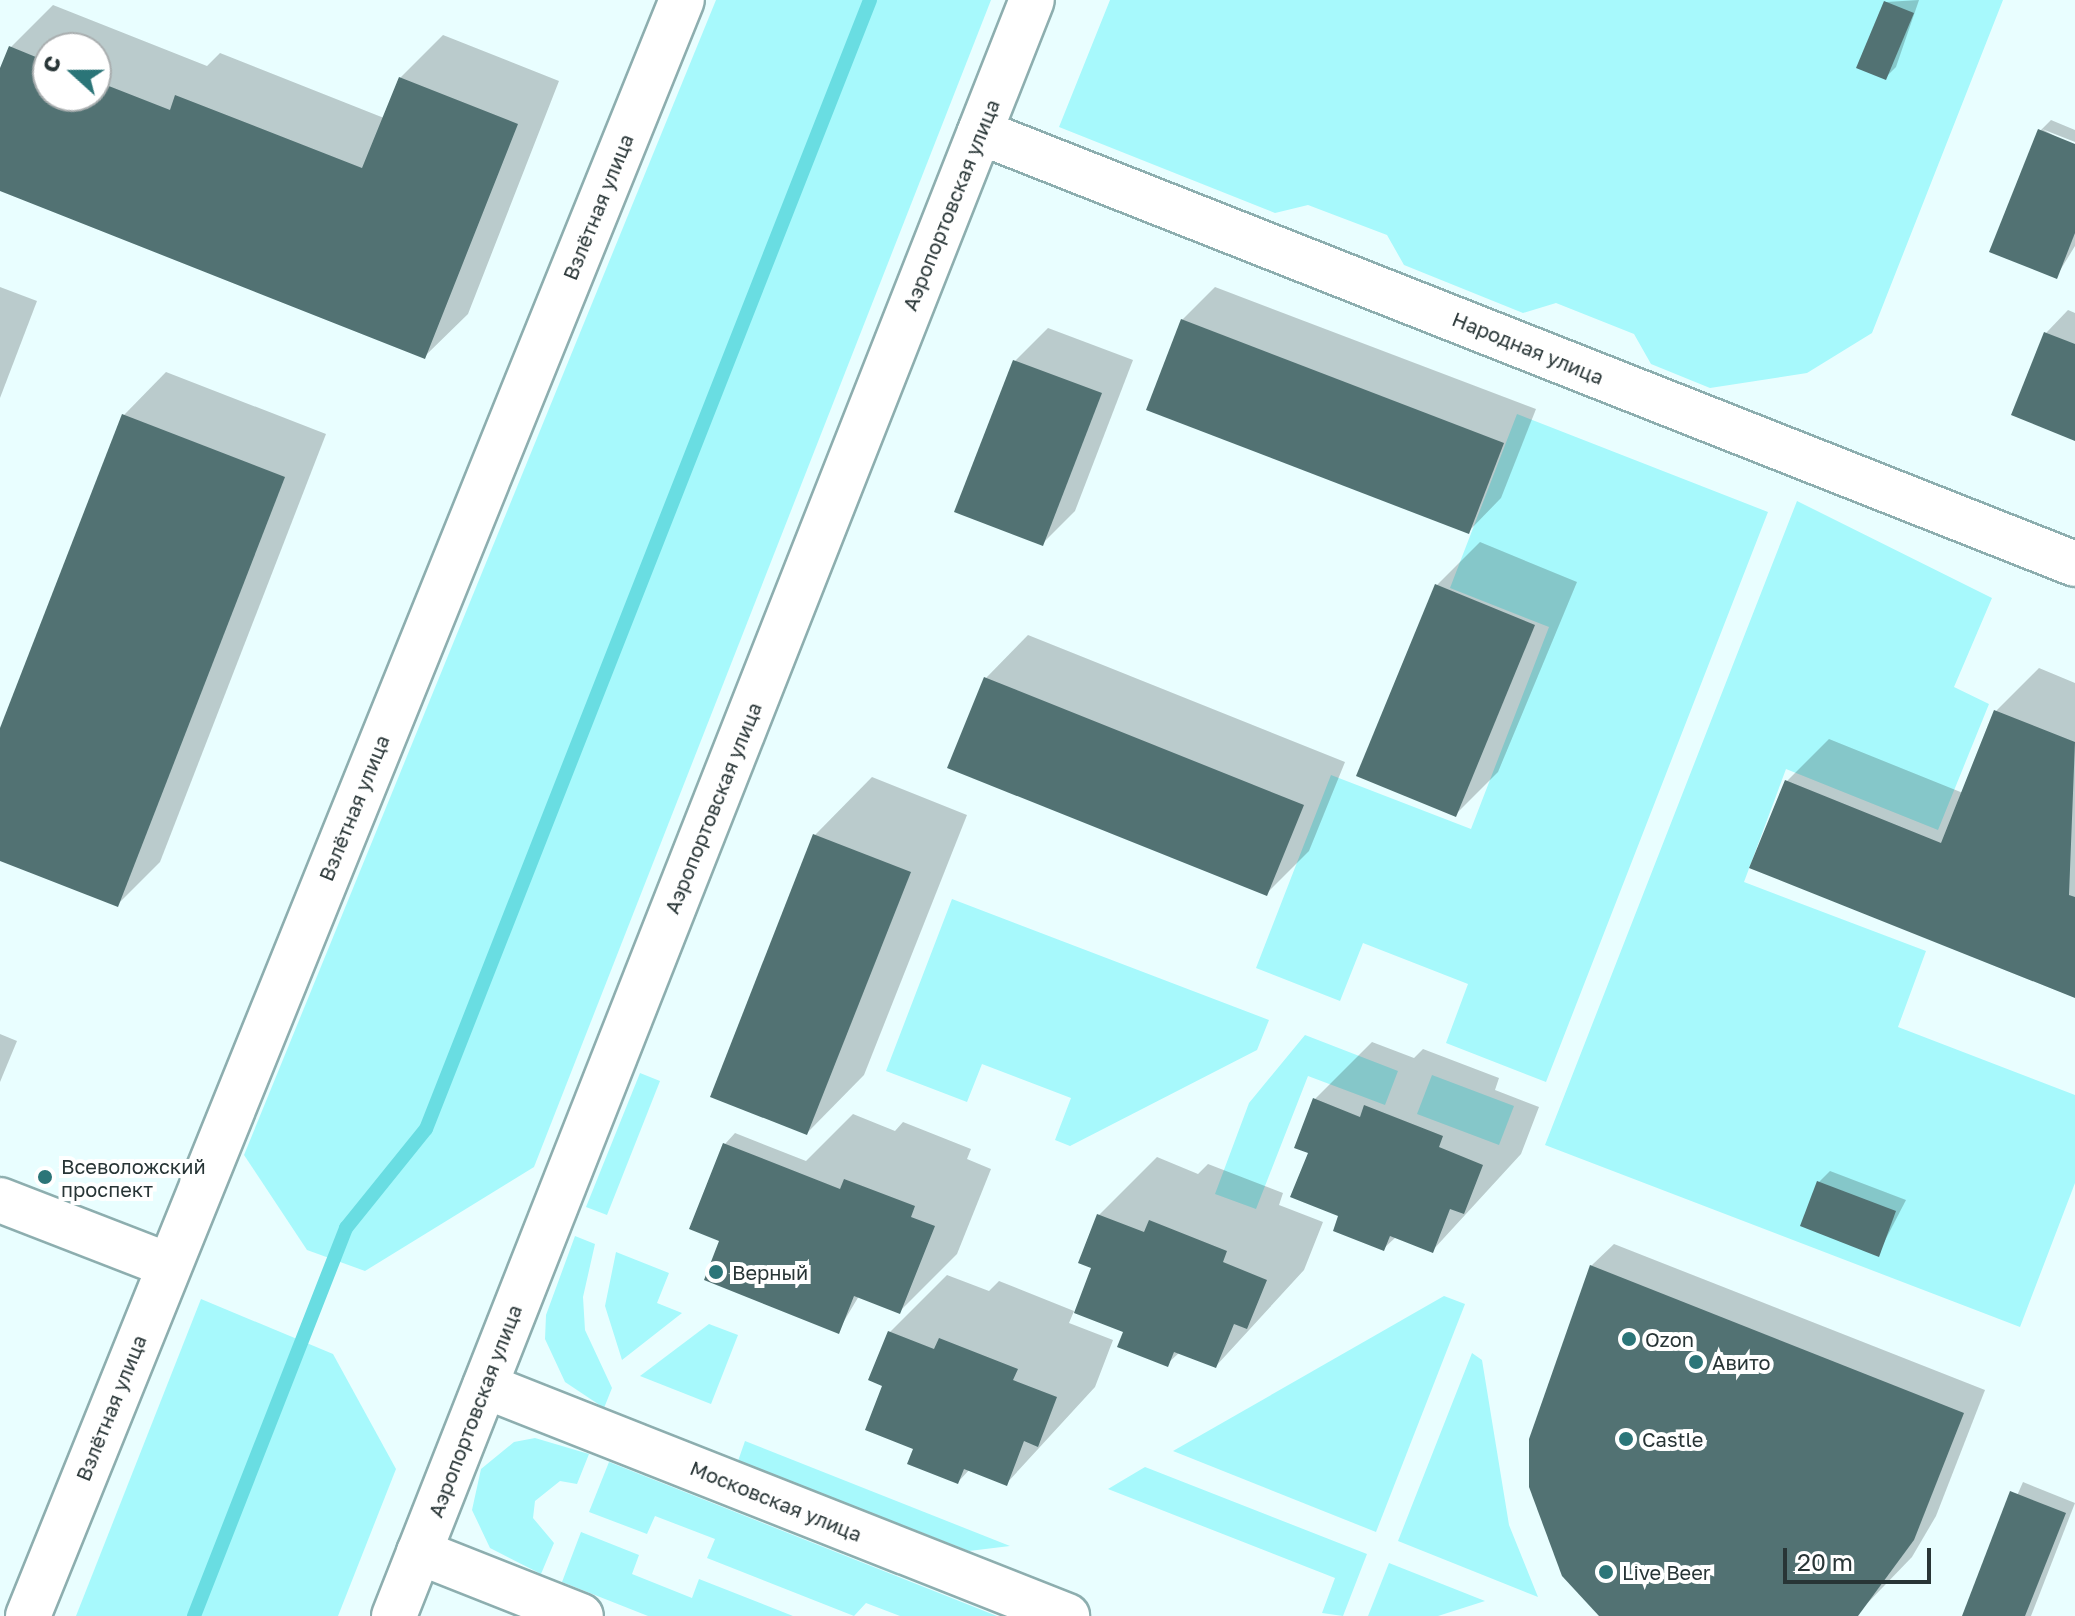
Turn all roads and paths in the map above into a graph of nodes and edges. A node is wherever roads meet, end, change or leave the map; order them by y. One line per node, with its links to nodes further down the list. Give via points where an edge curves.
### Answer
1 (682, 0): 6 (street, Взлётная улица)
2 (1032, 0): 3 (street, Аэропортовская улица)
3 (980, 132): 4 (street, Народная улица); 7 (street, Аэропортовская улица)
4 (2075, 564)
5 (0, 1200): 6 (street)
6 (168, 1265): 9 (street, Взлётная улица)
7 (485, 1386): 8 (street, Аэропортовская улица); 12 (street, Московская улица)
8 (419, 1552): 10 (street, Аэропортовская улица); 11 (street)
9 (28, 1616)
10 (394, 1616)
11 (581, 1616)
12 (1067, 1616)

